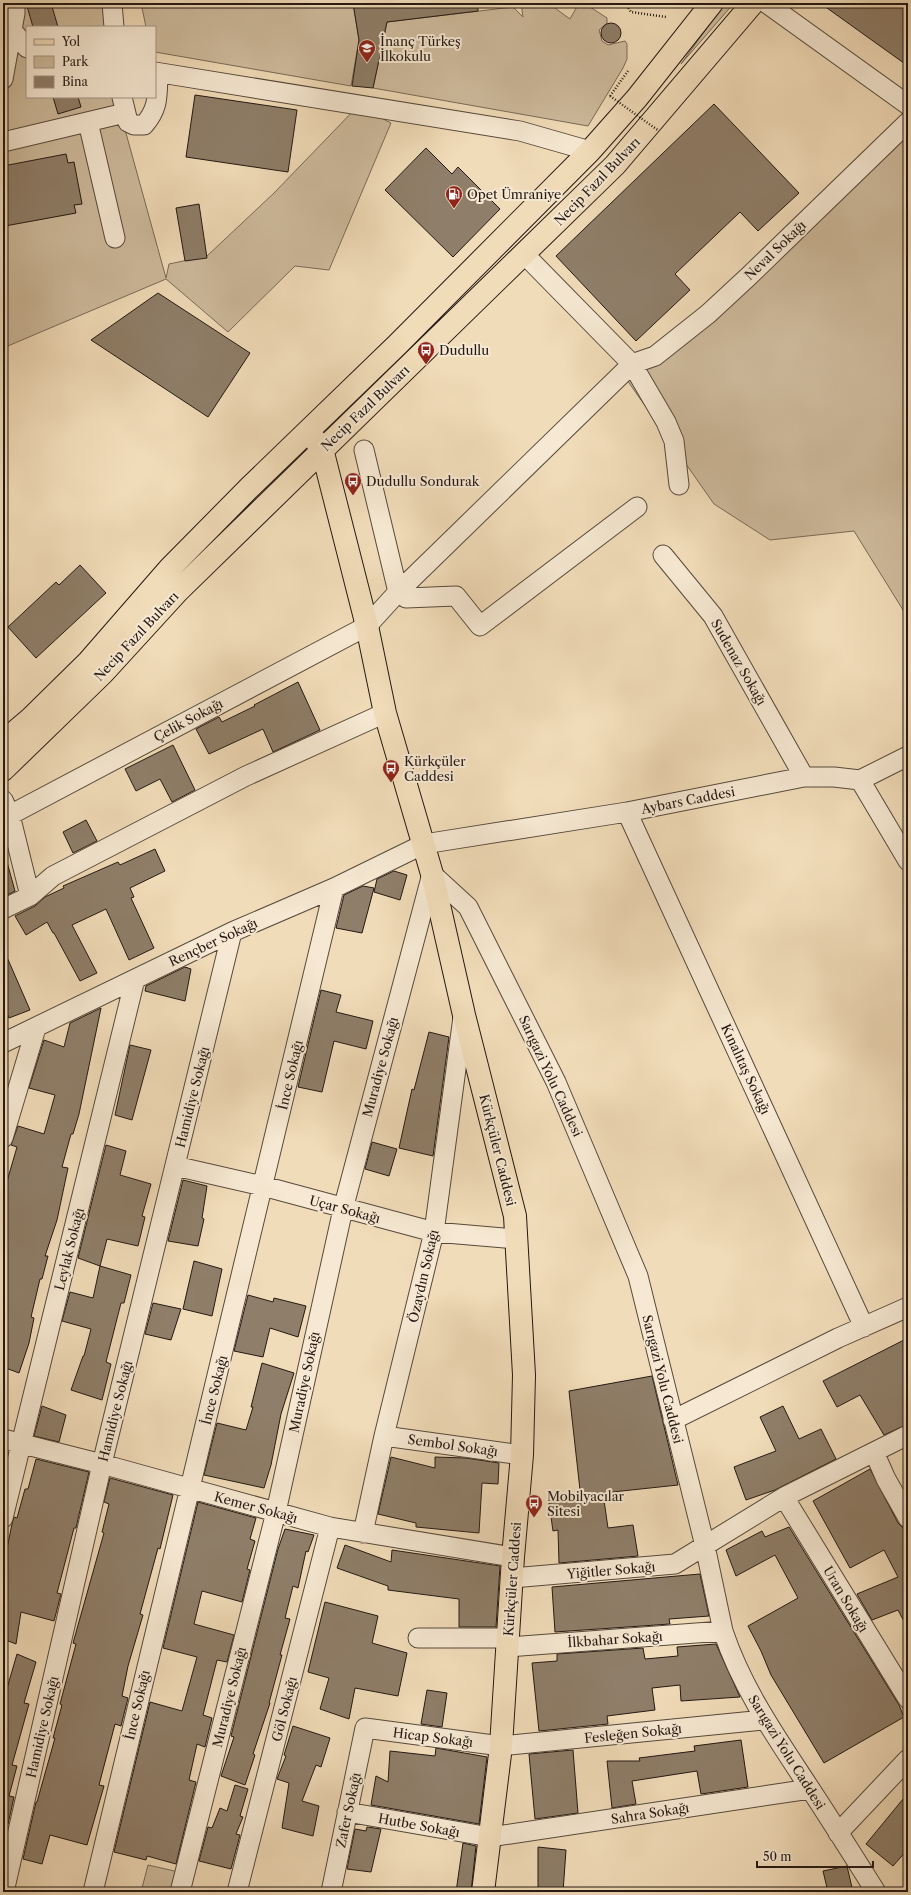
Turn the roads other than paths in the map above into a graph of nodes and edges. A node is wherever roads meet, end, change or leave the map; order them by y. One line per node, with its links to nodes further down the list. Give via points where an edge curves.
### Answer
1 (15, 3): 8 (street)
2 (112, 3): 7 (street)
3 (694, 3): 17 (main road, Necip Fazıl Bulvarı, via 619,105)
4 (712, 3): 17 (main road, Necip Fazıl Bulvarı, via 637,98)
5 (753, 3): 19 (main road, Necip Fazıl Bulvarı, via 615,165)
6 (766, 3): 13 (street)
7 (114, 26)
8 (11, 29): 9 (street); 11 (street)
9 (26, 47)
10 (156, 73): 12 (street, via 153,115 144,125 128,122); 17 (street, via 520,131)
11 (3, 79)
12 (123, 105): 14 (street)
13 (908, 105)
14 (88, 122): 16 (street); 18 (street)
15 (908, 122): 20 (street, Neval Sokağı, via 708,314 655,356)
16 (3, 142)
17 (590, 151): 21 (main road, Necip Fazıl Bulvarı)
18 (115, 238)
19 (524, 254): 20 (street); 22 (main road, Necip Fazıl Bulvarı)
20 (632, 364): 24 (street, via 666,422 674,441); 27 (street, Çelik Sokağı)
21 (308, 431): 22 (main road, Kürkçüler Caddesi); 30 (main road, Necip Fazıl Bulvarı, via 170,568 89,661)
22 (322, 449): 28 (main road, Kürkçüler Caddesi); 32 (main road, Necip Fazıl Bulvarı, via 178,591 103,673)
23 (364, 450): 27 (street)
24 (679, 485)
25 (637, 507): 27 (street, via 480,626 456,596 406,598)
26 (663, 555): 33 (street, Sudenaz Sokağı, via 713,616)
27 (398, 592): 28 (street, Çelik Sokağı)
28 (366, 626): 29 (main road, Kürkçüler Caddesi); 35 (street, Çelik Sokağı)
29 (385, 713): 37 (main road, Kürkçüler Caddesi); 41 (street, via 246,776 60,872)
30 (3, 742)
31 (908, 756): 34 (street)
32 (3, 770)
33 (804, 777): 34 (street, Aybars Caddesi); 36 (street, Aybars Caddesi)
34 (860, 780): 38 (street)
35 (7, 808): 41 (street, Çelik Sokağı)
36 (627, 812): 37 (street, Aybars Caddesi); 55 (street, Kınalıtaş Sokağı)
37 (424, 844): 39 (main road, Kürkçüler Caddesi); 40 (street, Rençber Sokağı)
38 (908, 861)
39 (432, 874): 45 (main road, Kürkçüler Caddesi); 51 (street, Muradiye Sokağı); 56 (street, Sarıgazi Yolu Caddesi, via 468,907 556,1082 638,1276)
40 (334, 888): 43 (street, Rençber Sokağı); 50 (street, İnce Sokağı)
41 (30, 896): 42 (street)
42 (3, 909)
43 (232, 932): 44 (street, Rençber Sokağı); 49 (street, Hamidiye Sokağı)
44 (135, 979): 46 (street, Rençber Sokağı); 60 (street, Leylak Sokağı)
45 (464, 1015): 52 (street, Özaydın Sokağı); 53 (main road, Kürkçüler Caddesi, via 515,1216)
46 (36, 1028): 47 (street, Rençber Sokağı); 48 (street)
47 (3, 1043)
48 (3, 1138)
49 (175, 1166): 50 (street, Uçar Sokağı); 63 (street, Hamidiye Sokağı)
50 (263, 1186): 51 (street, Uçar Sokağı); 64 (street, İnce Sokağı)
51 (343, 1209): 52 (street, Uçar Sokağı); 66 (street, Muradiye Sokağı)
52 (434, 1232): 53 (street, Uçar Sokağı); 57 (street, Özaydın Sokağı)
53 (516, 1239): 62 (main road, Kürkçüler Caddesi, via 524,1375)
54 (908, 1306): 55 (street)
55 (864, 1326): 56 (street)
56 (673, 1420): 71 (street, Sarıgazi Yolu Caddesi)
57 (384, 1436): 62 (street, Sembol Sokağı); 70 (street, Özaydın Sokağı)
58 (908, 1436): 61 (street, Yiğitler Sokağı)
59 (3, 1440): 60 (street, Kemer Sokağı)
60 (21, 1444): 63 (street, Kemer Sokağı); 67 (street, Leylak Sokağı)
61 (874, 1452): 65 (street, Yiğitler Sokağı); 68 (street)
62 (522, 1455): 72 (main road, Kürkçüler Caddesi)
63 (102, 1464): 64 (street, Kemer Sokağı); 86 (street, Hamidiye Sokağı)
64 (190, 1489): 66 (street, Kemer Sokağı); 87 (street, İnce Sokağı)
65 (784, 1497): 71 (street, Yiğitler Sokağı); 77 (street, Uran Sokağı)
66 (276, 1512): 69 (street, Kemer Sokağı); 88 (street, Muradiye Sokağı)
67 (3, 1518)
68 (908, 1518)
69 (330, 1527): 70 (street, Kemer Sokağı); 89 (street, Göl Sokağı)
70 (363, 1533): 72 (street, Kemer Sokağı)
71 (705, 1546): 73 (street, Yiğitler Sokağı, via 675,1564); 74 (street, Sarıgazi Yolu Caddesi)
72 (513, 1557): 73 (main road, Kürkçüler Caddesi)
73 (512, 1578): 76 (main road, Kürkçüler Caddesi)
74 (722, 1631): 76 (street, İlkbahar Sokağı); 78 (street, Sarıgazi Yolu Caddesi, via 741,1677)
75 (418, 1638): 76 (street, İlkbahar Sokağı)
76 (508, 1642): 80 (main road, Kürkçüler Caddesi)
77 (908, 1700)
78 (764, 1720): 80 (street, Fesleğen Sokağı); 82 (street, Sarıgazi Yolu Caddesi)
79 (365, 1728): 80 (street, Hicap Sokağı); 83 (street, Zafer Sokağı)
80 (501, 1746): 85 (main road, Kürkçüler Caddesi)
81 (908, 1759): 84 (street)
82 (810, 1789): 84 (street, Sarıgazi Yolu Caddesi); 85 (street, Sahra Sokağı)
83 (347, 1812): 85 (street, Hutbe Sokağı); 90 (street, Zafer Sokağı)
84 (838, 1833): 92 (street, Sarıgazi Yolu Caddesi)
85 (490, 1837): 91 (main road, Kürkçüler Caddesi)
86 (4, 1892)
87 (93, 1892)
88 (180, 1892)
89 (237, 1892)
90 (331, 1892)
91 (483, 1892)
92 (876, 1892)

